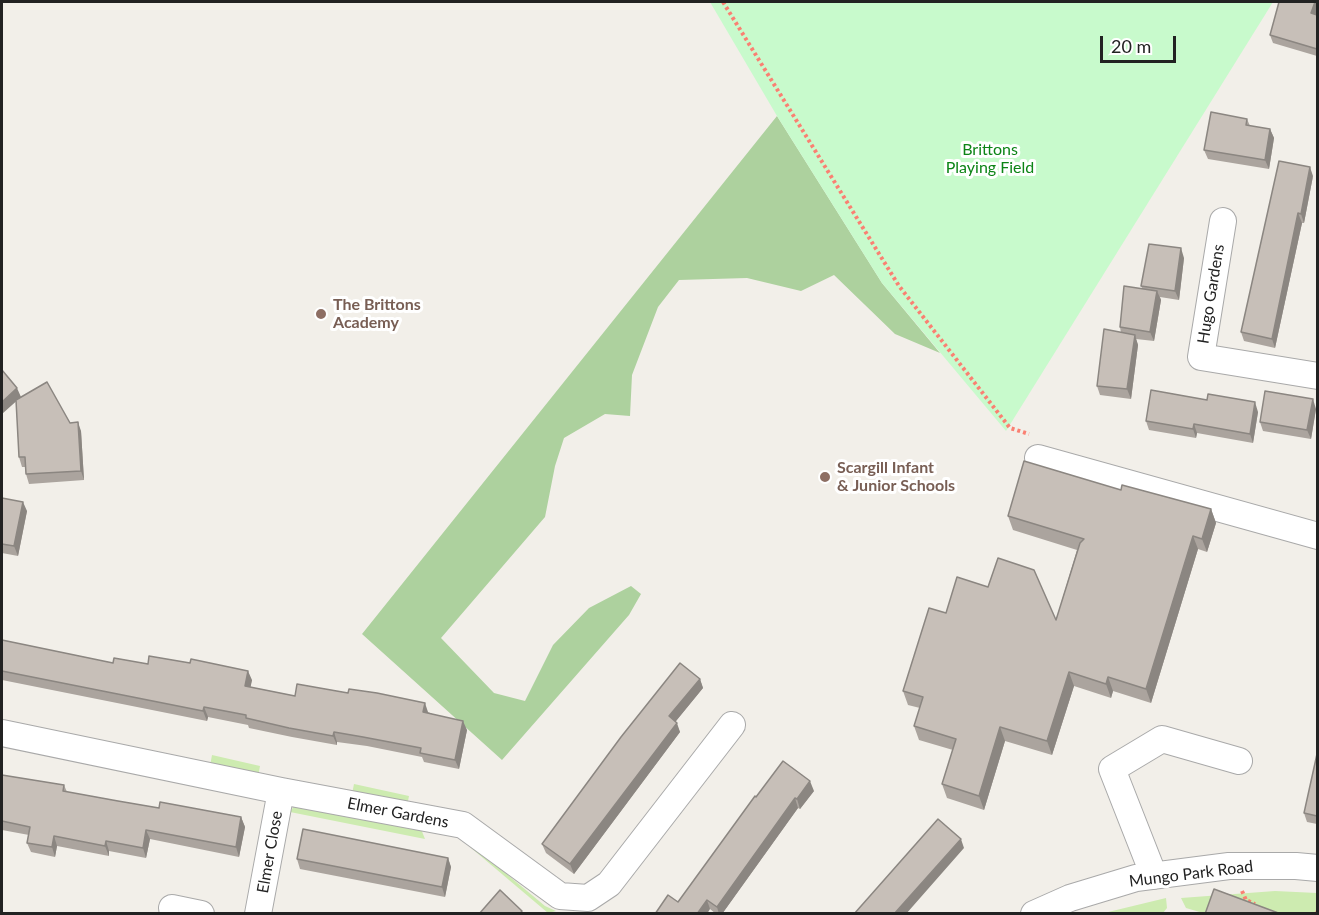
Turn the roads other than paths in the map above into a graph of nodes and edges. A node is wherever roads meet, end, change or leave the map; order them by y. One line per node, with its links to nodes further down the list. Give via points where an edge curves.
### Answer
1 (1223, 221): 2 (street, Hugo Gardens, via 1201,357)
2 (1317, 376)
3 (1038, 458): 4 (street)
4 (1317, 536)
5 (732, 725): 8 (street, Elmer Gardens, via 609,884 588,898 560,896 463,825)
6 (2, 734): 8 (street, Elmer Gardens)
7 (1239, 762): 10 (street, via 1162,739 1112,769)
8 (281, 791): 13 (street, Elmer Close)
9 (1317, 868): 10 (street, Mungo Park Road, via 1230,867)
10 (1154, 876): 14 (street, Mungo Park Road, via 1070,898)
11 (172, 908): 12 (street)
12 (201, 914)
13 (258, 914)
14 (1034, 914)

